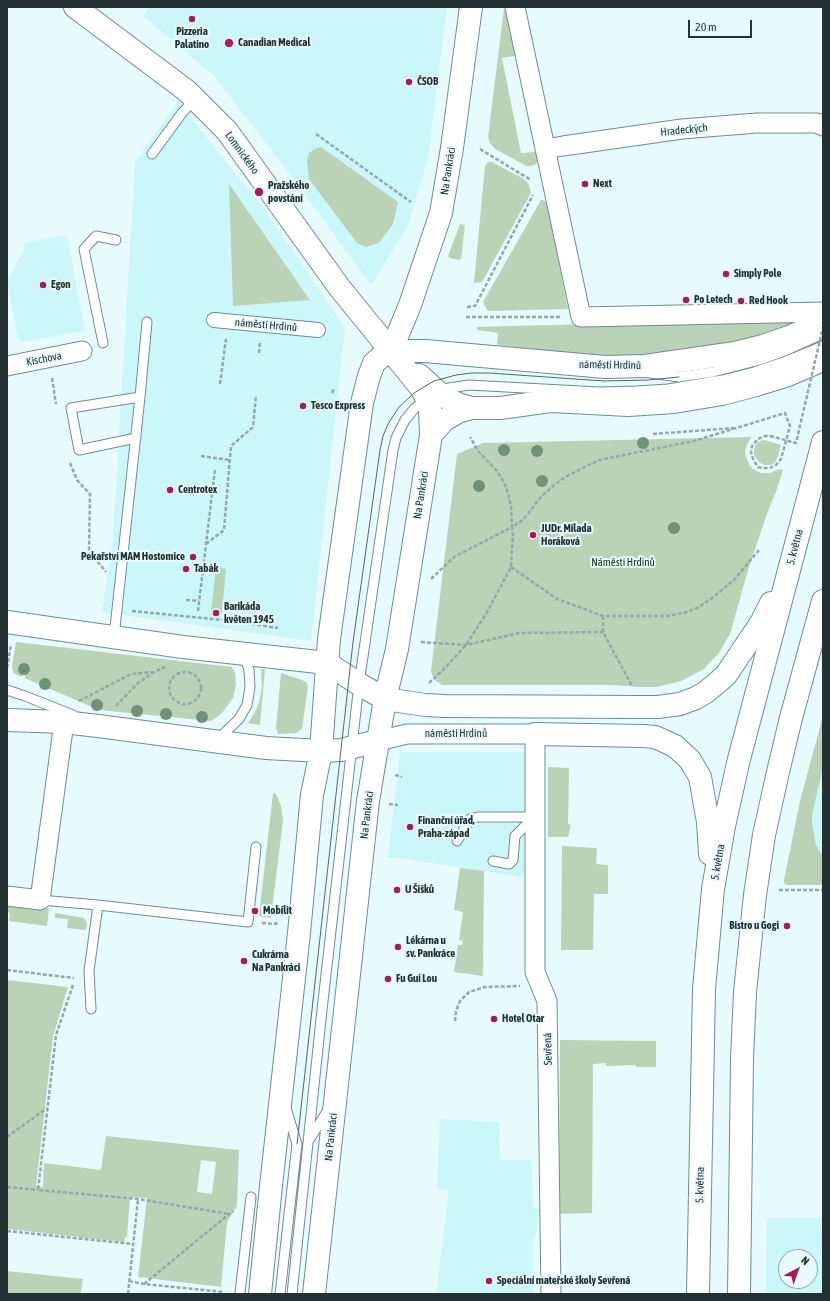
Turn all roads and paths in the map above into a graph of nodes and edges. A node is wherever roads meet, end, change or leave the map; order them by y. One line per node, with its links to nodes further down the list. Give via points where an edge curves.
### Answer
1 (75, 7): 4 (street, Lomnického)
2 (471, 7): 27 (street, Na Pankráci, via 441,212 410,305)
3 (515, 7): 8 (street)
4 (196, 98): 9 (lane); 27 (street, Lomnického, via 227,131 339,287)
5 (823, 126): 8 (street, Hradeckých, via 817,123 757,123 690,129)
6 (316, 134): 12 (path)
7 (480, 148): 10 (path)
8 (545, 149): 17 (street)
9 (152, 154)
10 (532, 181)
11 (535, 192): 14 (path, via 475,306)
12 (411, 202)
13 (116, 240): 24 (lane, via 96,236 84,249)
14 (467, 307)
15 (823, 312): 17 (street)
16 (466, 317): 17 (path)
17 (581, 317)
18 (214, 320): 22 (street, náměstí Hrdinů)
19 (147, 322): 40 (lane)
20 (823, 322): 32 (street, náměstí Hrdinů, via 789,337 735,354 645,366)
21 (823, 326): 43 (path, bridge, via 796,443 770,436 761,437 752,446 751,453 755,464 762,468 773,467 781,459 790,426 785,413)
22 (318, 330)
23 (823, 334): 32 (lane, via 760,360 696,375 679,377)
24 (103, 343)
25 (823, 346): 33 (lane)
26 (224, 349): 34 (path)
27 (391, 351): 32 (street, náměstí Hrdinů, via 425,351); 39 (street, Lomnického); 73 (street, via 374,363 362,403)
28 (82, 352): 29 (street, Kischova)
29 (49, 359): 31 (street, Kischova); 41 (path)
30 (823, 360): 37 (street, via 782,377)
31 (7, 366)
32 (605, 367)
33 (754, 372): 37 (lane); 39 (lane, via 704,384 652,391 599,392 469,384 449,388)
34 (220, 384)
35 (334, 389): 36 (path)
36 (332, 392)
37 (722, 394): 42 (street, via 674,402 628,405 551,401 500,408)
38 (256, 395): 51 (path, via 253,426 231,446)
39 (433, 396): 42 (street, Lomnického); 45 (street, Na Pankráci, via 430,409); 77 (lane, via 405,420 396,438)
40 (140, 397): 47 (lane); 47 (lane, via 71,408 80,450)
41 (56, 405)
42 (472, 408): 45 (street, via 444,420)
43 (741, 428): 44 (path); 53 (path, via 694,442 599,460 554,485 523,520)
44 (653, 434)
45 (431, 435): 81 (street, Na Pankráci, via 397,649)
46 (470, 437): 53 (path, via 478,451 498,471 504,482 511,506)
47 (136, 438): 69 (lane)
48 (823, 442): 56 (street, 5. května)
49 (201, 456): 51 (path)
50 (68, 458): 58 (path, via 76,480 90,494 89,551)
51 (229, 460): 54 (path, via 224,530)
52 (216, 469): 54 (path)
53 (512, 527): 57 (path); 59 (path, via 454,557)
54 (206, 544): 61 (path)
55 (759, 550): 65 (path, via 734,580 697,608 667,616)
56 (791, 562): 81 (street, via 761,623 726,675 706,692 680,704 639,708 444,706); 96 (street, 5. května, via 739,759)
57 (511, 567): 65 (path, via 557,598); 71 (path)
58 (107, 574)
59 (430, 580)
60 (186, 600): 61 (path)
61 (199, 601): 64 (path)
62 (823, 601): 127 (street, via 778,772 764,835 755,895 745,992 742,1059)
63 (132, 611): 66 (path)
64 (198, 611)
65 (603, 616): 68 (path)
66 (278, 628)
67 (9, 632): 69 (street); 75 (path)
68 (603, 632): 71 (path, via 519,633); 80 (path)
69 (114, 638): 72 (street)
70 (421, 642): 71 (path)
71 (466, 645): 78 (path)
72 (244, 654): 73 (street); 88 (lane, via 249,670 250,687 247,705 239,720)
73 (327, 663): 77 (street); 91 (street)
74 (170, 665): 76 (path)
75 (7, 668)
76 (154, 672): 83 (path, via 138,683); 84 (path, via 131,674)
77 (359, 684): 81 (street); 90 (lane)
78 (426, 685)
79 (7, 690): 86 (lane)
80 (636, 692)
81 (385, 699): 89 (street, Na Pankráci)
82 (192, 703): 82 (path, via 180,704 171,696 168,688 173,676 178,673 190,672 199,680 200,694)
83 (114, 708)
84 (69, 713): 85 (street); 86 (street); 100 (street)
85 (7, 720)
86 (98, 726): 88 (street)
87 (535, 734): 89 (street, náměstí Hrdinů, via 407,734); 92 (street, Sevřená); 96 (street, via 655,737 683,752 696,768 702,786 708,822)
88 (216, 741): 91 (street, via 266,748)
89 (378, 741): 90 (street); 107 (street, Na Pankráci, via 368,802)
90 (352, 747): 91 (street); 110 (lane)
91 (321, 750): 106 (street, via 312,795 300,933)
92 (534, 817): 93 (lane, via 470,819); 95 (lane, via 515,836 513,860 509,864); 103 (street, Sevřená, via 535,972)
93 (458, 841)
94 (256, 847): 101 (lane, via 248,922)
95 (493, 861)
96 (713, 889): 126 (street, 5. května, via 704,989)
97 (779, 890): 98 (path)
98 (823, 890)
99 (7, 896): 100 (street)
100 (40, 900): 101 (lane)
101 (98, 905): 104 (lane, via 89,971)
102 (7, 970): 108 (path, via 75,978 56,1035)
103 (540, 986): 105 (path, via 485,987 469,992 460,1001); 125 (street, Sevřená, via 547,1001)
104 (91, 1009)
105 (455, 1021)
106 (281, 1093): 121 (street); 122 (lane, via 297,1144)
107 (336, 1098): 110 (lane); 124 (street, Na Pankráci)
108 (48, 1108): 109 (path); 112 (path)
109 (7, 1137)
110 (308, 1143): 123 (lane)
111 (7, 1187): 112 (path)
112 (38, 1190): 114 (path)
113 (251, 1197): 115 (path); 121 (lane)
114 (138, 1199): 115 (path); 117 (path)
115 (229, 1214): 119 (path)
116 (7, 1231): 117 (path)
117 (133, 1244): 118 (path)
118 (129, 1281): 119 (path); 120 (path)
119 (144, 1284): 121 (path)
120 (128, 1294)
121 (247, 1294)
122 (280, 1294)
123 (292, 1294)
124 (314, 1294)
125 (551, 1294)
126 (698, 1294)
127 (739, 1294)

